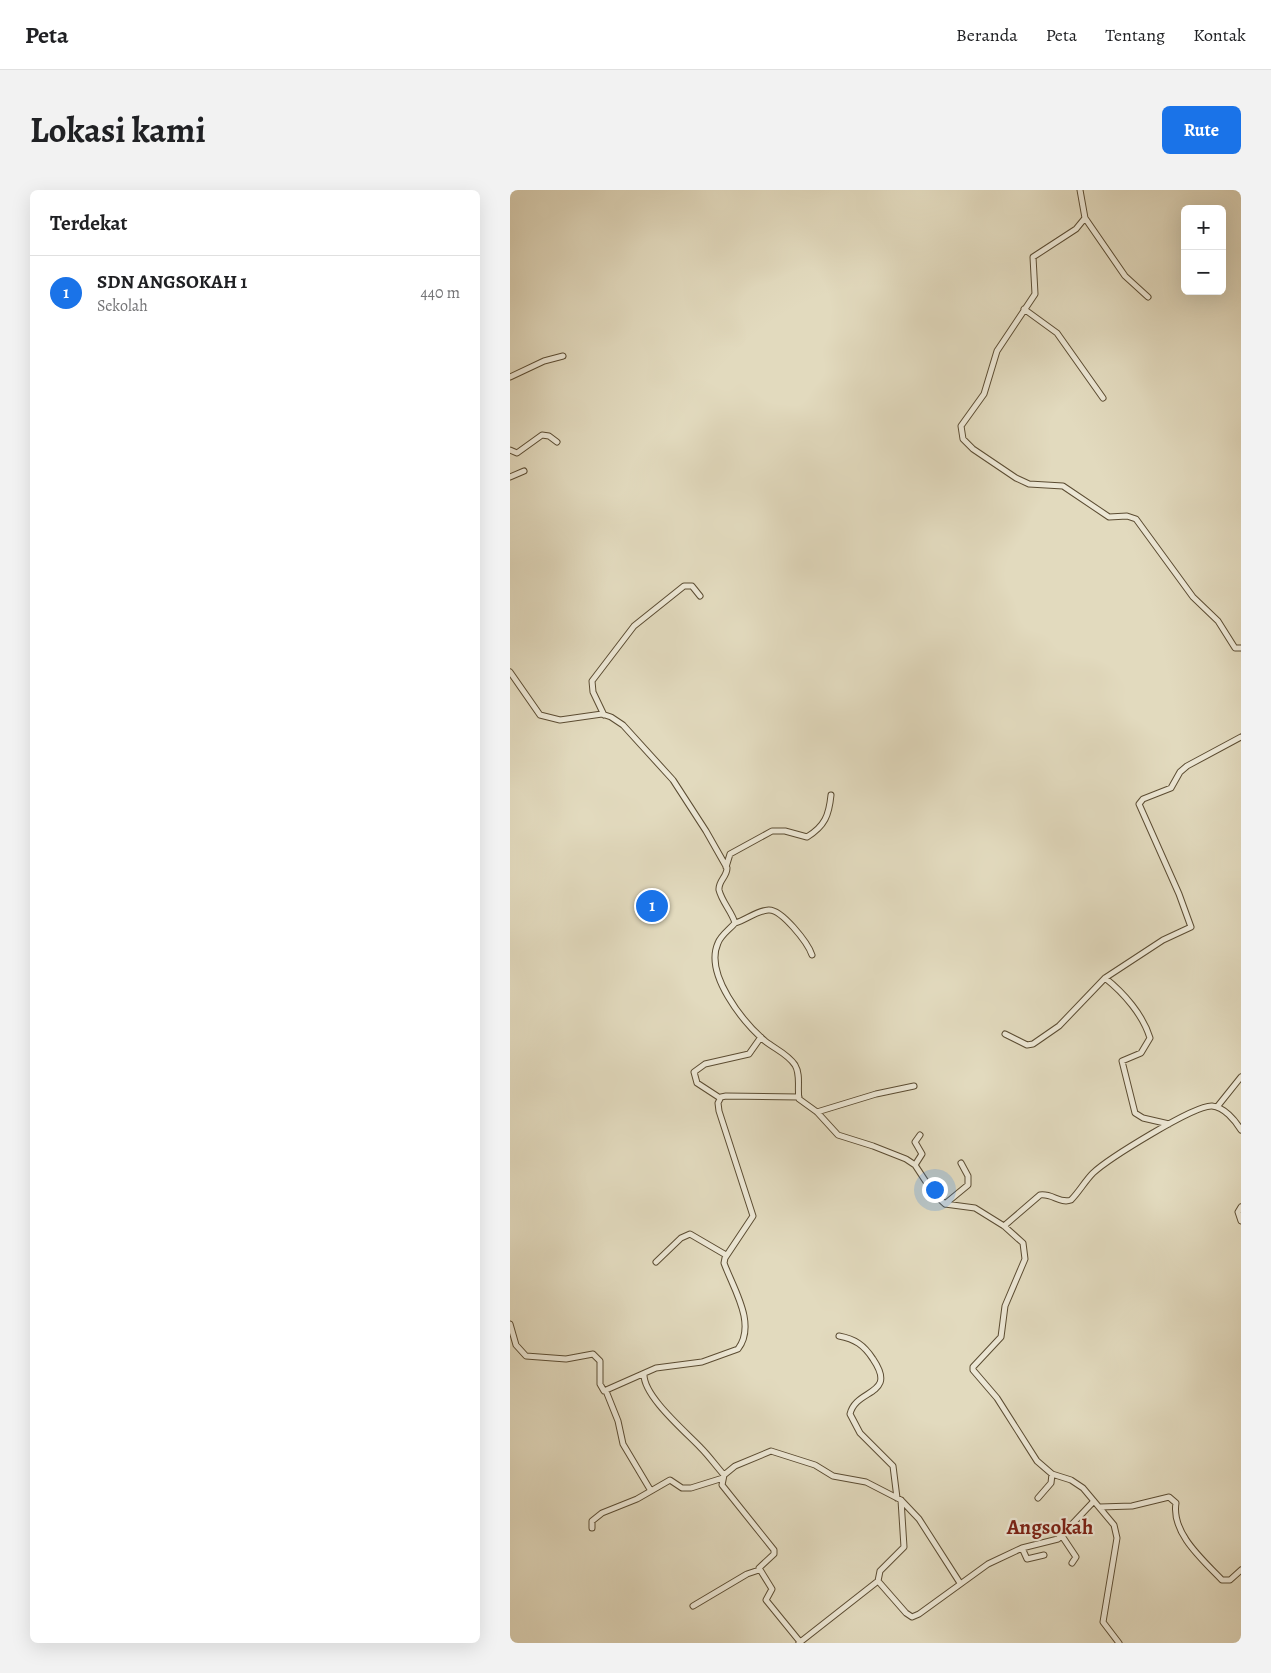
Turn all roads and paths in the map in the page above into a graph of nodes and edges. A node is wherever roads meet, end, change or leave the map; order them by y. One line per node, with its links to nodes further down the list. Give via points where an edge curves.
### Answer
1 (1080, 190): 2 (street)
2 (1085, 218): 3 (street, via 1125,276); 4 (street, via 1076,229 1033,257 1036,288)
3 (1148, 297)
4 (1024, 310): 7 (street, via 1057,333); 13 (street, via 997,351 984,394 961,426 963,439 997,466 1026,483 1061,485 1109,517 1136,519 1193,597 1218,621 1235,648)
5 (563, 356): 6 (street)
6 (510, 377)
7 (1103, 398)
8 (557, 442): 9 (street, via 542,435 518,452)
9 (510, 450)
10 (524, 471): 11 (street)
11 (510, 477)
12 (700, 596): 15 (street, via 692,586 684,586 628,632 592,681 592,692)
13 (1241, 648)
14 (510, 672): 15 (street, via 540,715 560,720)
15 (604, 715): 18 (street, via 626,728 673,780)
16 (1241, 737): 21 (street, via 1187,766 1171,788 1140,801 1139,807 1191,927 1163,940)
17 (831, 795): 18 (street, via 827,818 814,833 808,837 785,831 767,833 730,854)
18 (726, 868): 19 (street, via 720,891)
19 (735, 923): 20 (street, via 763,911 774,910 809,947); 23 (street, via 718,942 714,962 726,995)
20 (812, 955)
21 (1106, 978): 22 (street, via 1059,1026 1031,1046); 30 (street, via 1128,1000 1144,1022 1150,1038 1141,1053 1122,1061 1135,1113)
22 (1006, 1034)
23 (761, 1037): 26 (street, via 795,1066); 27 (street, via 748,1054 705,1064 694,1072 697,1083)
24 (1241, 1077): 28 (street)
25 (914, 1086): 29 (street)
26 (799, 1097): 27 (street); 29 (street)
27 (720, 1098): 39 (street, via 719,1112 753,1216)
28 (1216, 1107): 30 (street, via 1196,1110); 31 (street, via 1232,1118)
29 (817, 1112): 34 (street, via 838,1135)
30 (1169, 1124): 38 (street, via 1094,1172 1071,1200 1060,1201 1049,1195 1040,1195)
31 (1241, 1130)
32 (920, 1135): 34 (street, via 915,1142 922,1154)
33 (960, 1163): 35 (street, via 968,1176 968,1184)
34 (915, 1165): 35 (street, via 934,1194)
35 (945, 1204): 38 (street, via 974,1208)
36 (1241, 1207): 37 (street, via 1238,1212)
37 (1241, 1221)
38 (1004, 1226): 45 (street, via 1023,1243 1025,1259 1005,1306 1001,1337 973,1370 997,1398 1032,1455)
39 (726, 1255): 40 (street, via 690,1234 681,1238); 43 (street, via 724,1263 746,1325 740,1348 702,1362 664,1366)
40 (656, 1262)
41 (510, 1324): 44 (street, via 516,1345 526,1356 566,1359 593,1354 600,1360 601,1387)
42 (839, 1336): 49 (street, via 858,1341 881,1372 882,1380 876,1389 856,1404 850,1414 860,1433 893,1466)
43 (644, 1374): 44 (street); 46 (street, via 647,1387 671,1418 702,1448)
44 (606, 1391): 47 (street, via 618,1420 623,1444)
45 (1052, 1474): 48 (street, via 1051,1483); 50 (street, via 1076,1483)
46 (723, 1477): 47 (street, via 691,1488 682,1488 670,1480); 49 (street, via 735,1466 771,1451 815,1465 840,1478 866,1482); 59 (street, via 722,1485 774,1550)
47 (651, 1491): 54 (street, via 602,1513 592,1521)
48 (1038, 1498)
49 (899, 1499): 61 (street, via 904,1547 880,1571); 62 (street, via 919,1519)
50 (1094, 1501): 51 (street); 55 (street)
51 (1100, 1507): 53 (street); 60 (street, via 1132,1506 1169,1497 1176,1503 1174,1514 1178,1526 1198,1555 1222,1580 1230,1580)
52 (1104, 1518): 53 (street)
53 (1114, 1525): 65 (street, via 1117,1538 1103,1622)
54 (592, 1528)
55 (1062, 1536): 56 (street); 58 (street, via 1076,1557)
56 (1022, 1548): 57 (street, via 1027,1559); 62 (street)
57 (1044, 1555)
58 (1072, 1563)
59 (759, 1570): 63 (street); 64 (street, via 772,1588 767,1602)
60 (1241, 1570)
61 (878, 1581): 62 (street, via 912,1616); 64 (street)
62 (960, 1582)
63 (693, 1606)
64 (800, 1643)
65 (1119, 1643)

